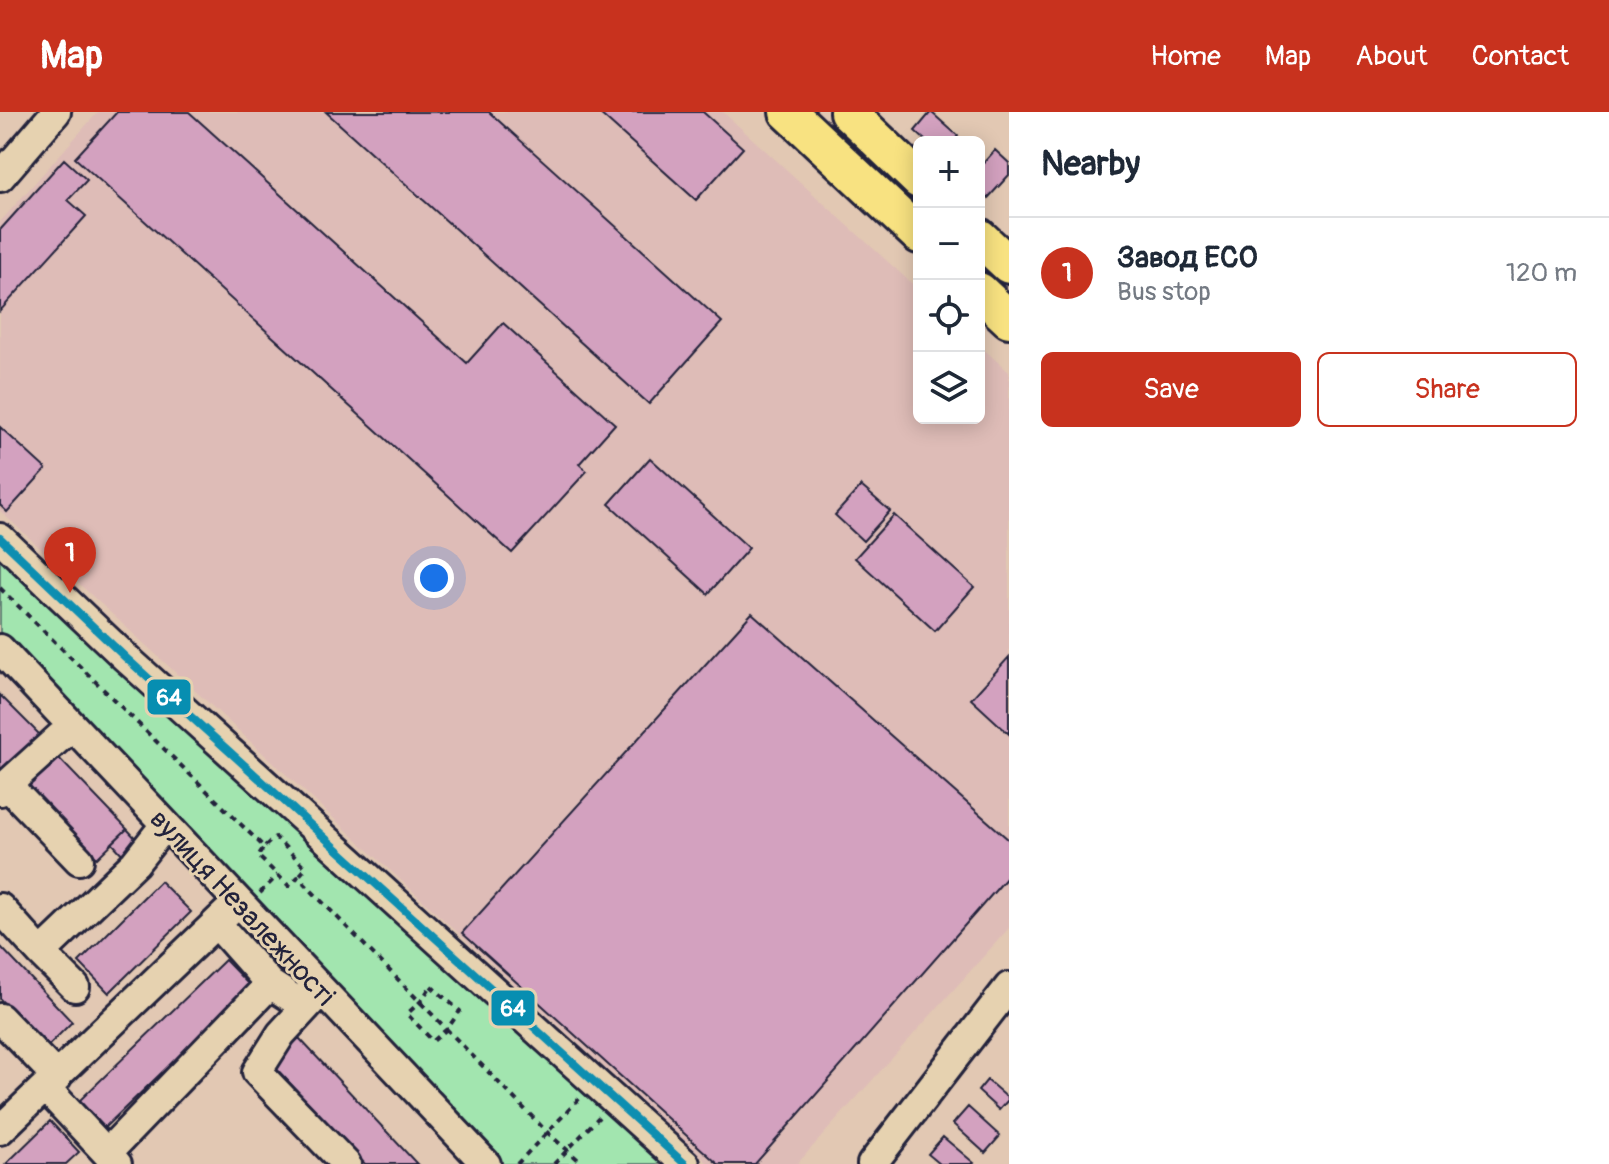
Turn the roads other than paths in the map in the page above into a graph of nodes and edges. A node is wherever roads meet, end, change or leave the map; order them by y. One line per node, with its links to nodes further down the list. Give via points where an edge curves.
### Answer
1 (56, 112): 5 (street)
2 (788, 112): 6 (main road)
3 (852, 113): 4 (main road)
4 (913, 174)
5 (0, 177)
6 (913, 229)
7 (985, 243): 8 (main road)
8 (1009, 265)
9 (985, 297): 10 (main road)
10 (1009, 319)
11 (0, 538): 31 (street)
12 (0, 649): 13 (street, вулиця Незалежності)
13 (72, 726): 14 (street); 15 (street, вулиця Незалежності)
14 (4, 788): 16 (street)
15 (165, 825): 17 (street, вулиця Незалежності); 20 (street, via 135,863)
16 (79, 860)
17 (238, 902): 19 (street); 24 (street, вулиця Незалежності)
18 (0, 908): 20 (street)
19 (217, 924): 21 (street); 26 (street)
20 (41, 953): 22 (street)
21 (270, 984): 24 (street); 28 (street)
22 (75, 987)
23 (1009, 987): 32 (street)
24 (314, 999): 29 (street, via 281,1034 257,1072); 30 (street, вулиця Незалежності)
25 (0, 1018): 26 (street)
26 (51, 1082): 27 (street); 28 (street)
27 (4, 1118)
28 (112, 1158)
29 (346, 1164)
30 (486, 1164)
31 (685, 1164)
32 (872, 1164)

